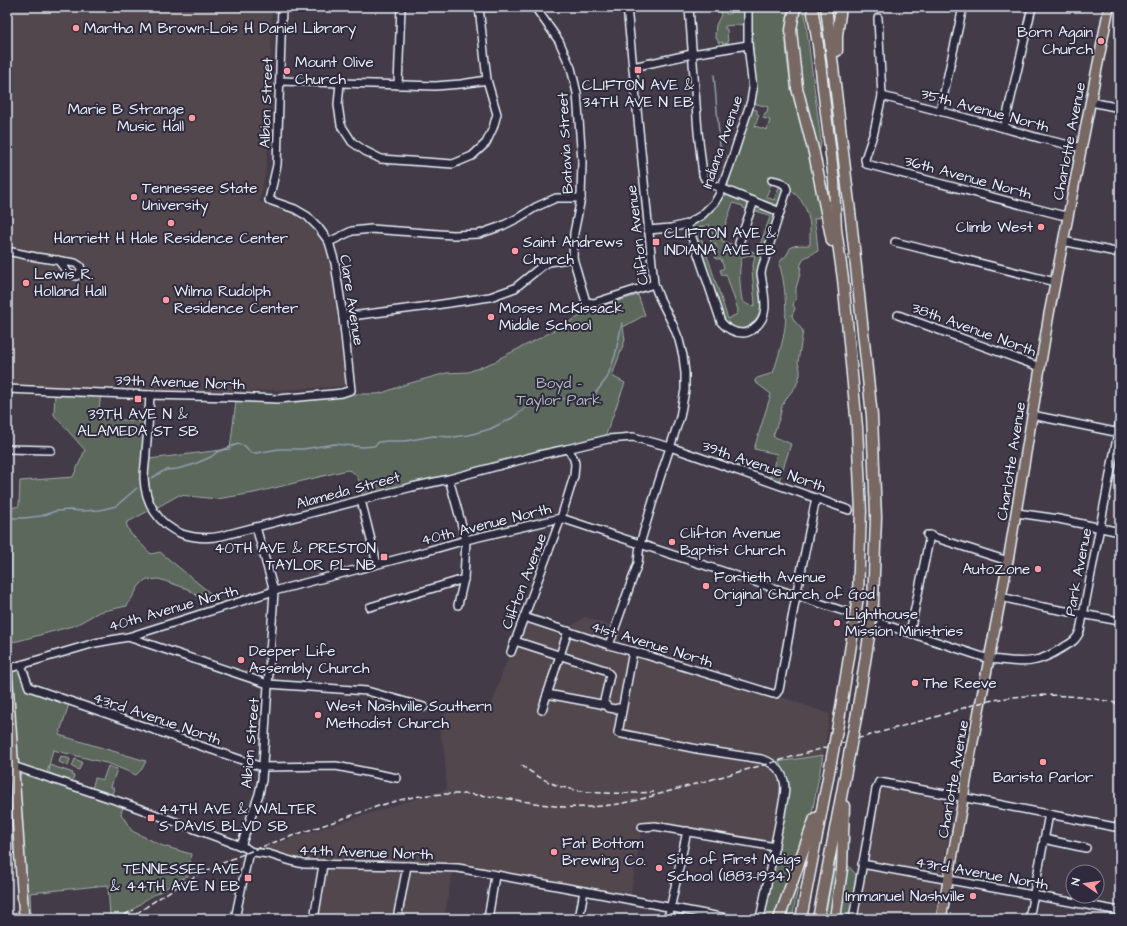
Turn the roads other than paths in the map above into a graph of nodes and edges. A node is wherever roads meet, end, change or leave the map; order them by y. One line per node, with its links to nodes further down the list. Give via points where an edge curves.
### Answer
1 (282, 7): 22 (street, Albion Street)
2 (401, 7): 24 (street)
3 (470, 7): 4 (street)
4 (479, 7): 5 (street); 21 (street)
5 (502, 7)
6 (535, 7): 34 (street, Batavia Street, via 559,41 571,68 577,93 580,131)
7 (627, 7): 20 (street, Clifton Avenue)
8 (689, 7): 19 (street)
9 (748, 7): 18 (street, Indiana Avenue)
10 (795, 7): 49 (highway, via 792,30 797,88 814,153 829,230)
11 (812, 7): 49 (highway, via 834,181 836,229)
12 (826, 7): 30 (highway)
13 (841, 7): 30 (highway, via 837,35)
14 (963, 7): 28 (street)
15 (1032, 7): 29 (street)
16 (1109, 7): 26 (main road, Charlotte Avenue)
17 (878, 18): 25 (street)
18 (748, 45): 19 (street); 33 (street, Indiana Avenue, via 753,93)
19 (692, 54): 20 (street); 33 (street, via 702,171 710,183)
20 (633, 67): 40 (street, Clifton Avenue)
21 (487, 80): 23 (street, via 497,114 493,128 486,143 472,156 452,164 381,159 352,142 341,125 338,105); 24 (street, via 434,86)
22 (280, 81): 23 (street); 35 (street, Albion Street, via 277,165)
23 (340, 84): 24 (street)
24 (398, 85)
25 (882, 96): 28 (street, 35th Avenue North); 38 (street, 36th Avenue North, via 865,159 866,164)
26 (1091, 102): 27 (street); 31 (main road, Charlotte Avenue)
27 (1120, 108)
28 (940, 111): 29 (street, 35th Avenue North)
29 (1004, 128): 31 (street, 35th Avenue North)
30 (841, 131): 106 (highway, bridge, via 872,416 876,517 873,603)
31 (1082, 148): 38 (main road, Charlotte Avenue)
32 (772, 180): 37 (street, via 784,184 787,188)
33 (722, 188): 36 (street); 39 (street, Indiana Avenue, via 708,209)
34 (581, 198): 42 (street, via 556,198 502,226 479,234 453,235 371,229 352,231); 47 (street, Batavia Street, via 574,233)
35 (269, 200): 42 (street, Clare Avenue, via 304,214 315,223)
36 (754, 201): 37 (street); 44 (street)
37 (780, 212): 39 (street, via 762,271 765,313 760,323 748,332 732,331 722,322)
38 (1068, 215): 41 (main road, Charlotte Avenue)
39 (687, 224): 40 (street)
40 (648, 230): 51 (street, Clifton Avenue)
41 (1063, 241): 46 (street); 50 (main road, Charlotte Avenue)
42 (329, 242): 53 (street, Clare Avenue, via 335,263)
43 (895, 242): 50 (street)
44 (739, 243)
45 (7, 251): 48 (street)
46 (1120, 253)
47 (574, 258): 51 (street, Batavia Street, via 586,302 594,304); 53 (street, via 549,262 515,288 490,297)
48 (58, 260)
49 (843, 279): 108 (highway, bridge, via 857,427 861,503 858,596)
50 (1055, 282): 54 (main road, Charlotte Avenue)
51 (654, 284): 61 (street, Clifton Avenue, via 674,326 685,373 680,417)
52 (898, 315): 54 (street, 38th Avenue North)
53 (343, 317): 56 (street, Clare Avenue)
54 (1040, 367): 58 (main road, Charlotte Avenue)
55 (7, 389): 57 (street, 39th Avenue North)
56 (351, 390): 57 (street, 39th Avenue North, via 278,399)
57 (150, 395): 71 (street, Alameda Street, via 144,477 150,504 159,518 175,531 201,538)
58 (1032, 415): 60 (street); 69 (main road, Charlotte Avenue)
59 (1120, 418): 60 (street, Park Avenue)
60 (1119, 433): 72 (street, Park Avenue)
61 (670, 447): 63 (street, Alameda Street, via 633,436); 66 (street, 39th Avenue North); 75 (street, Clifton Avenue)
62 (7, 449): 64 (street)
63 (567, 449): 65 (street, Alameda Street); 70 (street, Clifton Avenue, via 573,456 574,476)
64 (51, 450)
65 (449, 479): 67 (street, Alameda Street); 74 (street)
66 (816, 498): 68 (street, 39th Avenue North); 80 (street)
67 (361, 500): 71 (street, Alameda Street); 77 (street)
68 (849, 510)
69 (1017, 513): 72 (street); 76 (main road, Charlotte Avenue)
70 (561, 518): 74 (street, 40th Avenue North); 75 (street, 40th Avenue North); 85 (street, Clifton Avenue)
71 (256, 527): 79 (street, Albion Street)
72 (1100, 528): 73 (street); 84 (street, Park Avenue)
73 (1120, 532)
74 (466, 540): 77 (street, 40th Avenue North); 78 (street)
75 (640, 544): 80 (street, 40th Avenue North); 91 (street, via 638,563)
76 (1008, 561): 81 (main road, Charlotte Avenue); 88 (street, via 928,535)
77 (377, 564): 79 (street, 40th Avenue North)
78 (464, 579): 82 (street); 83 (street)
79 (274, 591): 89 (street, 40th Avenue North); 98 (street, Albion Street)
80 (796, 596): 88 (street, 40th Avenue North); 92 (street, 41st Avenue North, via 779,690 776,694)
81 (1001, 597): 84 (street); 95 (main road, Charlotte Avenue)
82 (458, 605)
83 (370, 608)
84 (1083, 614): 86 (street); 95 (street, Park Avenue, via 1078,636 1052,654 1020,662)
85 (524, 617): 87 (street, 41st Avenue North); 90 (street, Clifton Avenue)
86 (1120, 621)
87 (568, 631): 91 (street, 41st Avenue North); 94 (street)
88 (909, 632): 95 (street, 40th Avenue North)
89 (128, 637): 96 (street, 40th Avenue North, via 95,643); 98 (street)
90 (515, 641): 93 (street, Clifton Avenue); 94 (street)
91 (609, 645): 92 (street, 41st Avenue North)
92 (633, 651): 102 (street)
93 (511, 652)
94 (560, 655): 99 (street); 100 (street, via 605,670 610,675)
95 (989, 659): 109 (main road, Charlotte Avenue)
96 (21, 664): 97 (street, 40th Avenue North); 105 (street, 43rd Avenue North, via 29,687)
97 (7, 669): 104 (main road)
98 (268, 684): 101 (street, via 367,691); 105 (street, Albion Street)
99 (547, 694): 100 (street); 103 (street)
100 (605, 705): 102 (street, via 609,708)
101 (424, 707)
102 (620, 708): 116 (street, via 618,733 761,759 771,763 779,771 785,787)
103 (542, 710)
104 (13, 766): 115 (street, 44th Avenue North); 129 (main road)
105 (262, 768): 107 (street, 43rd Avenue North, via 336,766); 115 (street, Albion Street, via 259,794)
106 (846, 770): 140 (highway); 141 (highway, via 842,869)
107 (397, 778)
108 (826, 790): 138 (highway); 139 (highway)
109 (963, 798): 110 (street); 119 (street, via 879,782); 123 (main road, Charlotte Avenue)
110 (1049, 814): 112 (street); 114 (street)
111 (642, 826): 113 (street)
112 (1120, 828)
113 (686, 831): 116 (street); 126 (street)
114 (1044, 839): 117 (street); 125 (street)
115 (241, 846): 118 (street, 44th Avenue North)
116 (775, 847): 137 (street)
117 (1086, 848)
118 (252, 852): 120 (street, 44th Avenue North, via 270,854 290,862); 130 (street, via 248,856)
119 (862, 864): 123 (street, 43rd Avenue North); 142 (street)
120 (323, 865): 121 (street, 44th Avenue North); 131 (street)
121 (407, 866): 122 (street, 44th Avenue North, via 458,868); 132 (street)
122 (495, 876): 124 (street, 44th Avenue North); 133 (street)
123 (948, 880): 125 (street, 43rd Avenue North); 143 (main road, Charlotte Avenue)
124 (584, 890): 126 (street, 44th Avenue North); 134 (street)
125 (1034, 895): 127 (street, 43rd Avenue North); 144 (street)
126 (670, 907): 135 (street); 136 (street, 44th Avenue North)
127 (1120, 911)
128 (1120, 915): 145 (street)
129 (24, 919)
130 (235, 919)
131 (314, 919)
132 (397, 919)
133 (488, 919)
134 (579, 919)
135 (668, 919)
136 (731, 919)
137 (760, 919)
138 (779, 919)
139 (801, 919)
140 (818, 919)
141 (835, 919)
142 (853, 919)
143 (941, 919)
144 (1029, 919)
145 (1119, 919)

